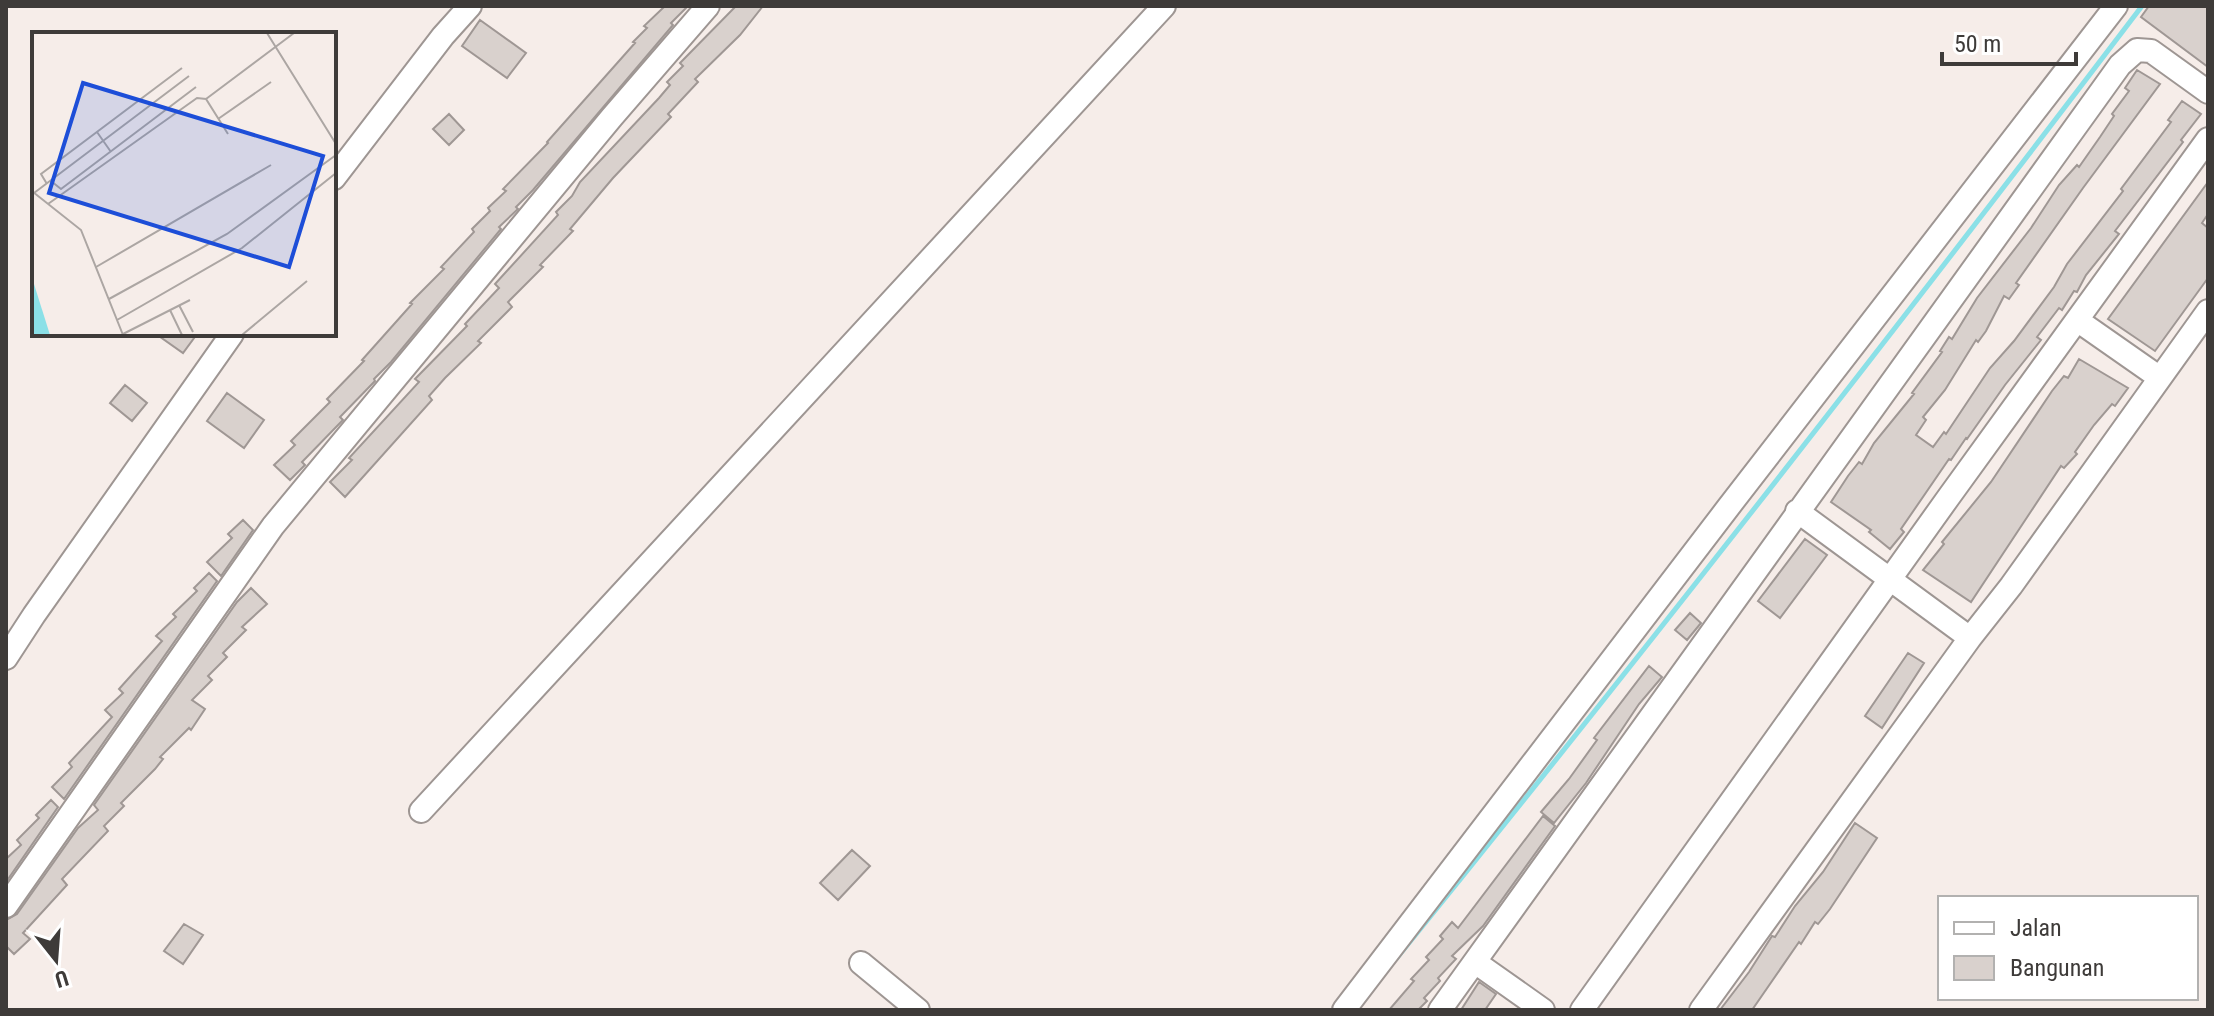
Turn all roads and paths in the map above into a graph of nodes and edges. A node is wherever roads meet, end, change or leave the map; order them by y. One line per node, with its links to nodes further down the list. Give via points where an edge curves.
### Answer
1 (470, 6): 7 (street)
2 (708, 6): 17 (street, via 273,526)
3 (1164, 6): 16 (street)
4 (2116, 6): 21 (street)
5 (2208, 92): 12 (street, via 2151,51 2137,50 2120,65)
6 (2208, 139): 9 (street)
7 (336, 175)
8 (2208, 311): 11 (street)
9 (2077, 320): 11 (street); 13 (street)
10 (231, 336): 15 (street)
11 (2160, 378): 14 (street)
12 (1797, 511): 13 (street); 18 (street)
13 (1890, 579): 14 (street); 24 (street)
14 (1970, 638): 25 (street)
15 (6, 658)
16 (421, 811)
17 (6, 906)
18 (1475, 962): 22 (street); 23 (street)
19 (861, 963): 20 (street)
20 (918, 1010)
21 (1344, 1010)
22 (1440, 1010)
23 (1543, 1010)
24 (1582, 1010)
25 (1701, 1010)

